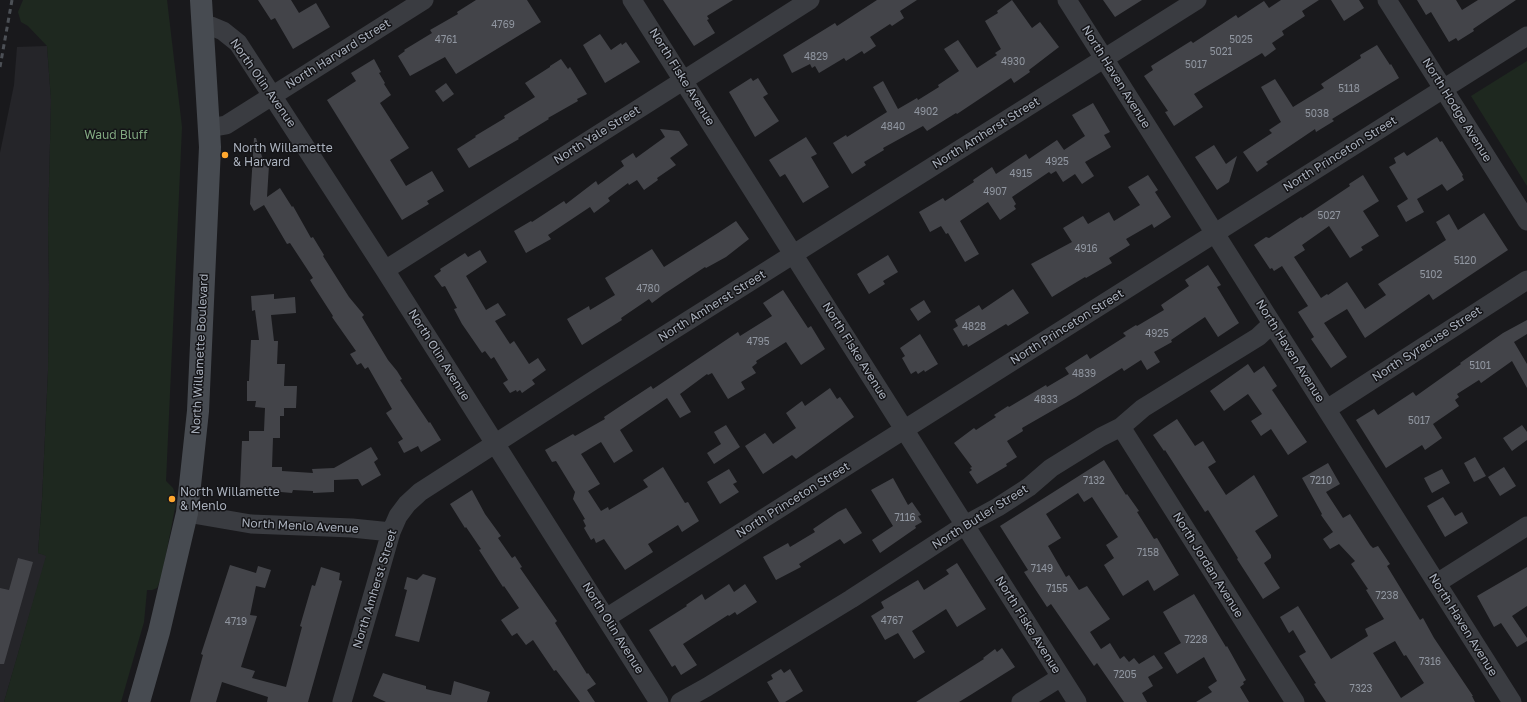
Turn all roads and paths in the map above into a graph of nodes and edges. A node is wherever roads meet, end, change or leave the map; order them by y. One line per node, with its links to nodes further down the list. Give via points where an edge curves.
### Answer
1 (201, 0): 8 (main road, North Willamette Boulevard)
2 (424, 0): 13 (street, North Harvard Street)
3 (632, 0): 11 (street, North Fiske Avenue)
4 (810, 0): 11 (street, North Yale Street)
5 (1067, 0): 10 (street, North Haven Avenue)
6 (1197, 0): 10 (street, North Amherst Street)
7 (1387, 0): 12 (street, North Hodge Avenue)
8 (203, 26): 13 (street, North Olin Avenue, via 218,29 233,38); 14 (main road, North Willamette Boulevard)
9 (1527, 36): 12 (street, North Princeton Street)
10 (1104, 59): 16 (street, North Haven Avenue); 17 (street, North Amherst Street)
11 (683, 80): 17 (street, North Fiske Avenue); 18 (street, North Yale Street)
12 (1443, 88): 15 (street, North Hodge Avenue); 16 (street, North Princeton Street)
13 (273, 95): 14 (street, North Harvard Street, via 226,125); 18 (street, North Olin Avenue)
14 (209, 128): 25 (main road, North Willamette Boulevard, via 198,411)
15 (1527, 221)
16 (1215, 233): 20 (street, North Haven Avenue); 23 (street, North Princeton Street)
17 (794, 254): 23 (street, North Fiske Avenue); 24 (street, North Amherst Street)
18 (385, 270): 24 (street, North Olin Avenue)
19 (1527, 280): 21 (street, North Syracuse Street)
20 (1272, 324): 21 (street, North Haven Avenue); 22 (street, North Butler Street, via 1258,337 1143,408)
21 (1327, 409): 29 (street, North Haven Avenue)
22 (1121, 427): 26 (street, North Butler Street, via 1051,468 1029,487); 38 (street, North Jordan Avenue)
23 (905, 430): 26 (street, North Fiske Avenue); 30 (street, North Princeton Street)
24 (496, 444): 28 (street, North Amherst Street, via 420,492 398,516); 30 (street, North Olin Avenue)
25 (187, 513): 28 (street, North Menlo Avenue, via 251,524); 32 (main road, North Willamette Boulevard, via 159,632)
26 (965, 525): 31 (street, North Fiske Avenue); 35 (street, North Butler Street, via 851,599)
27 (1527, 526): 29 (street)
28 (391, 532): 33 (street, North Amherst Street)
29 (1437, 583): 39 (street, North Haven Avenue)
30 (606, 618): 34 (street, North Olin Avenue)
31 (1062, 676): 36 (street); 37 (street, North Fiske Avenue)
32 (139, 702)
33 (342, 702)
34 (659, 702)
35 (680, 702)
36 (1021, 702)
37 (1077, 702)
38 (1295, 702)
39 (1512, 702)

